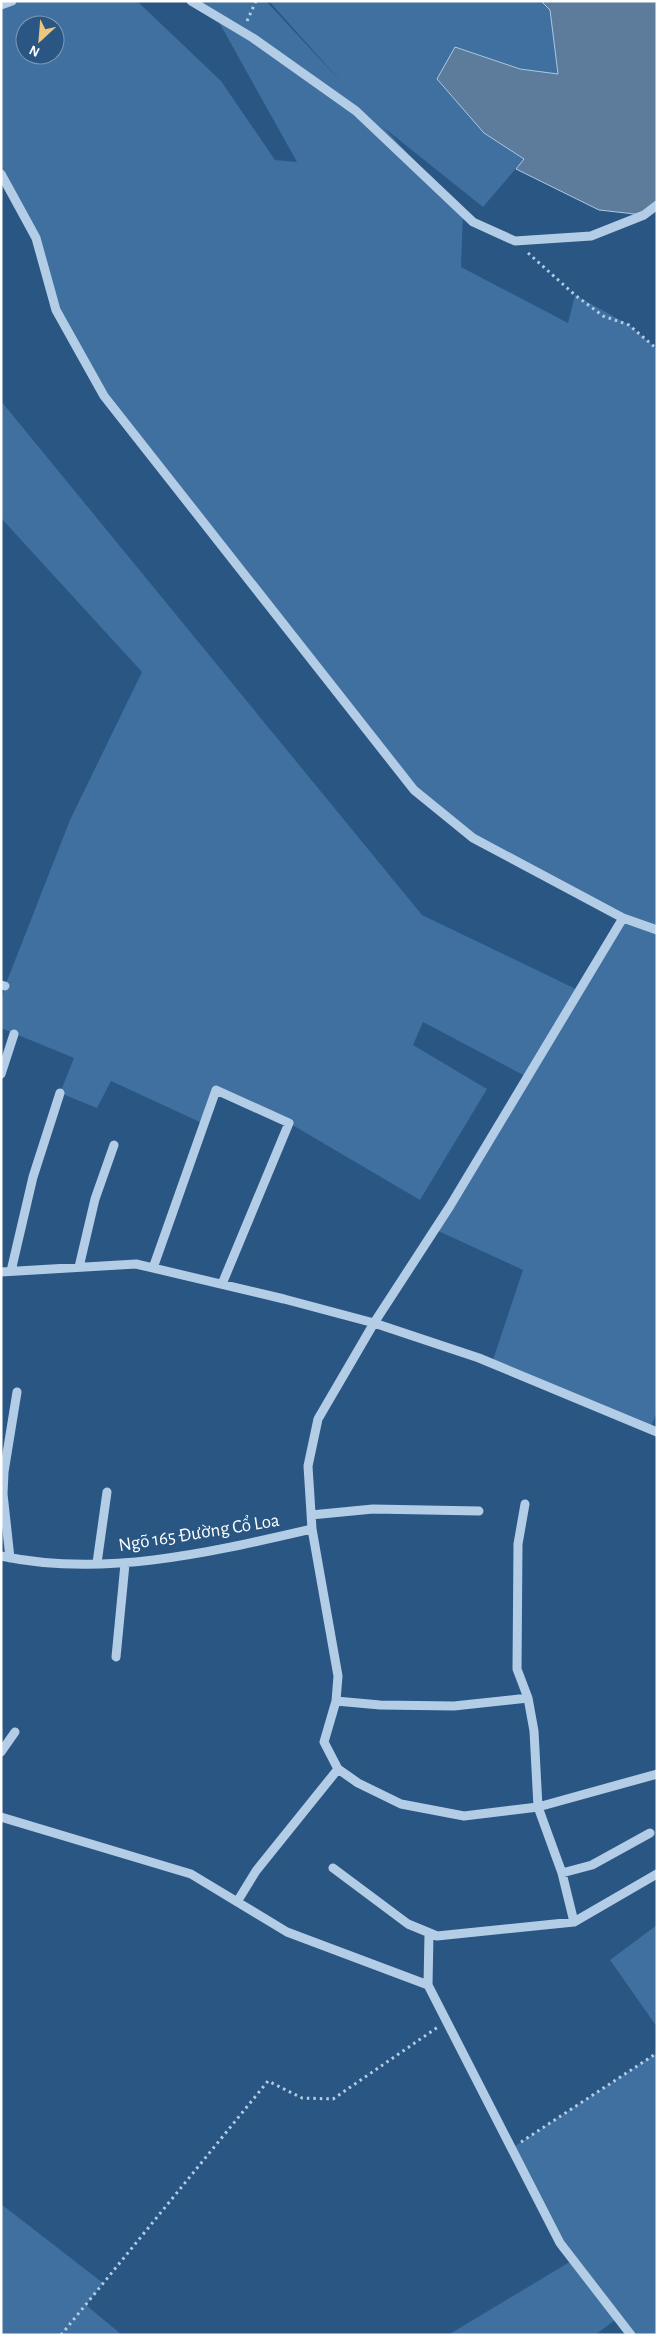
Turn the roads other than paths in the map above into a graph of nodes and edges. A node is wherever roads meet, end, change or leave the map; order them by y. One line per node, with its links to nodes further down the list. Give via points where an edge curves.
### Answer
1 (12, 1): 3 (street)
2 (191, 1): 5 (street, via 242,32 356,112 473,222 515,240 591,236 644,214)
3 (1, 4)
4 (1, 174): 6 (street, via 36,238 56,310 104,396 414,790 473,838)
5 (657, 205)
6 (624, 918): 7 (street); 16 (street, via 450,1206)
7 (657, 930)
8 (14, 1034): 9 (street)
9 (1, 1074)
10 (60, 1093): 14 (street)
11 (114, 1145): 12 (street, via 95,1199)
12 (79, 1267): 13 (street, via 136,1264); 14 (street)
13 (153, 1268): 15 (street); 15 (street, via 216,1090 288,1123)
14 (6, 1271)
15 (222, 1284): 16 (street)
16 (374, 1323): 18 (street, via 479,1358); 22 (street, via 318,1419 308,1466)
17 (17, 1392): 24 (street, via 4,1472)
18 (657, 1432)
19 (107, 1492): 25 (street)
20 (526, 1504): 28 (street, via 518,1544 517,1669)
21 (479, 1511): 22 (street, via 373,1509)
22 (311, 1515): 23 (street)
23 (312, 1530): 26 (street, Ngõ 165 Đường Cổ Loa); 29 (street, via 338,1676)
24 (6, 1557): 25 (street, Ngõ 165 Đường Cổ Loa)
25 (97, 1564): 26 (street, Ngõ 165 Đường Cổ Loa)
26 (125, 1564): 27 (street)
27 (116, 1657)
28 (528, 1698): 29 (street, via 454,1706); 34 (street, via 534,1731)
29 (336, 1701): 32 (street, via 324,1742)
30 (15, 1732): 31 (street)
31 (1, 1752)
32 (338, 1769): 34 (street, via 358,1783 401,1804 464,1816); 40 (street, via 256,1871)
33 (657, 1774): 34 (street)
34 (538, 1807): 38 (street)
35 (1, 1817): 40 (street, via 191,1874)
36 (650, 1833): 38 (street, via 592,1865)
37 (333, 1868): 42 (street, via 408,1924)
38 (562, 1873): 41 (street)
39 (657, 1874): 41 (street)
40 (236, 1902): 43 (street, via 287,1932)
41 (574, 1922): 42 (street, via 437,1936)
42 (429, 1934): 43 (street)
43 (428, 1985): 44 (street, via 560,2242)
44 (631, 2335)

